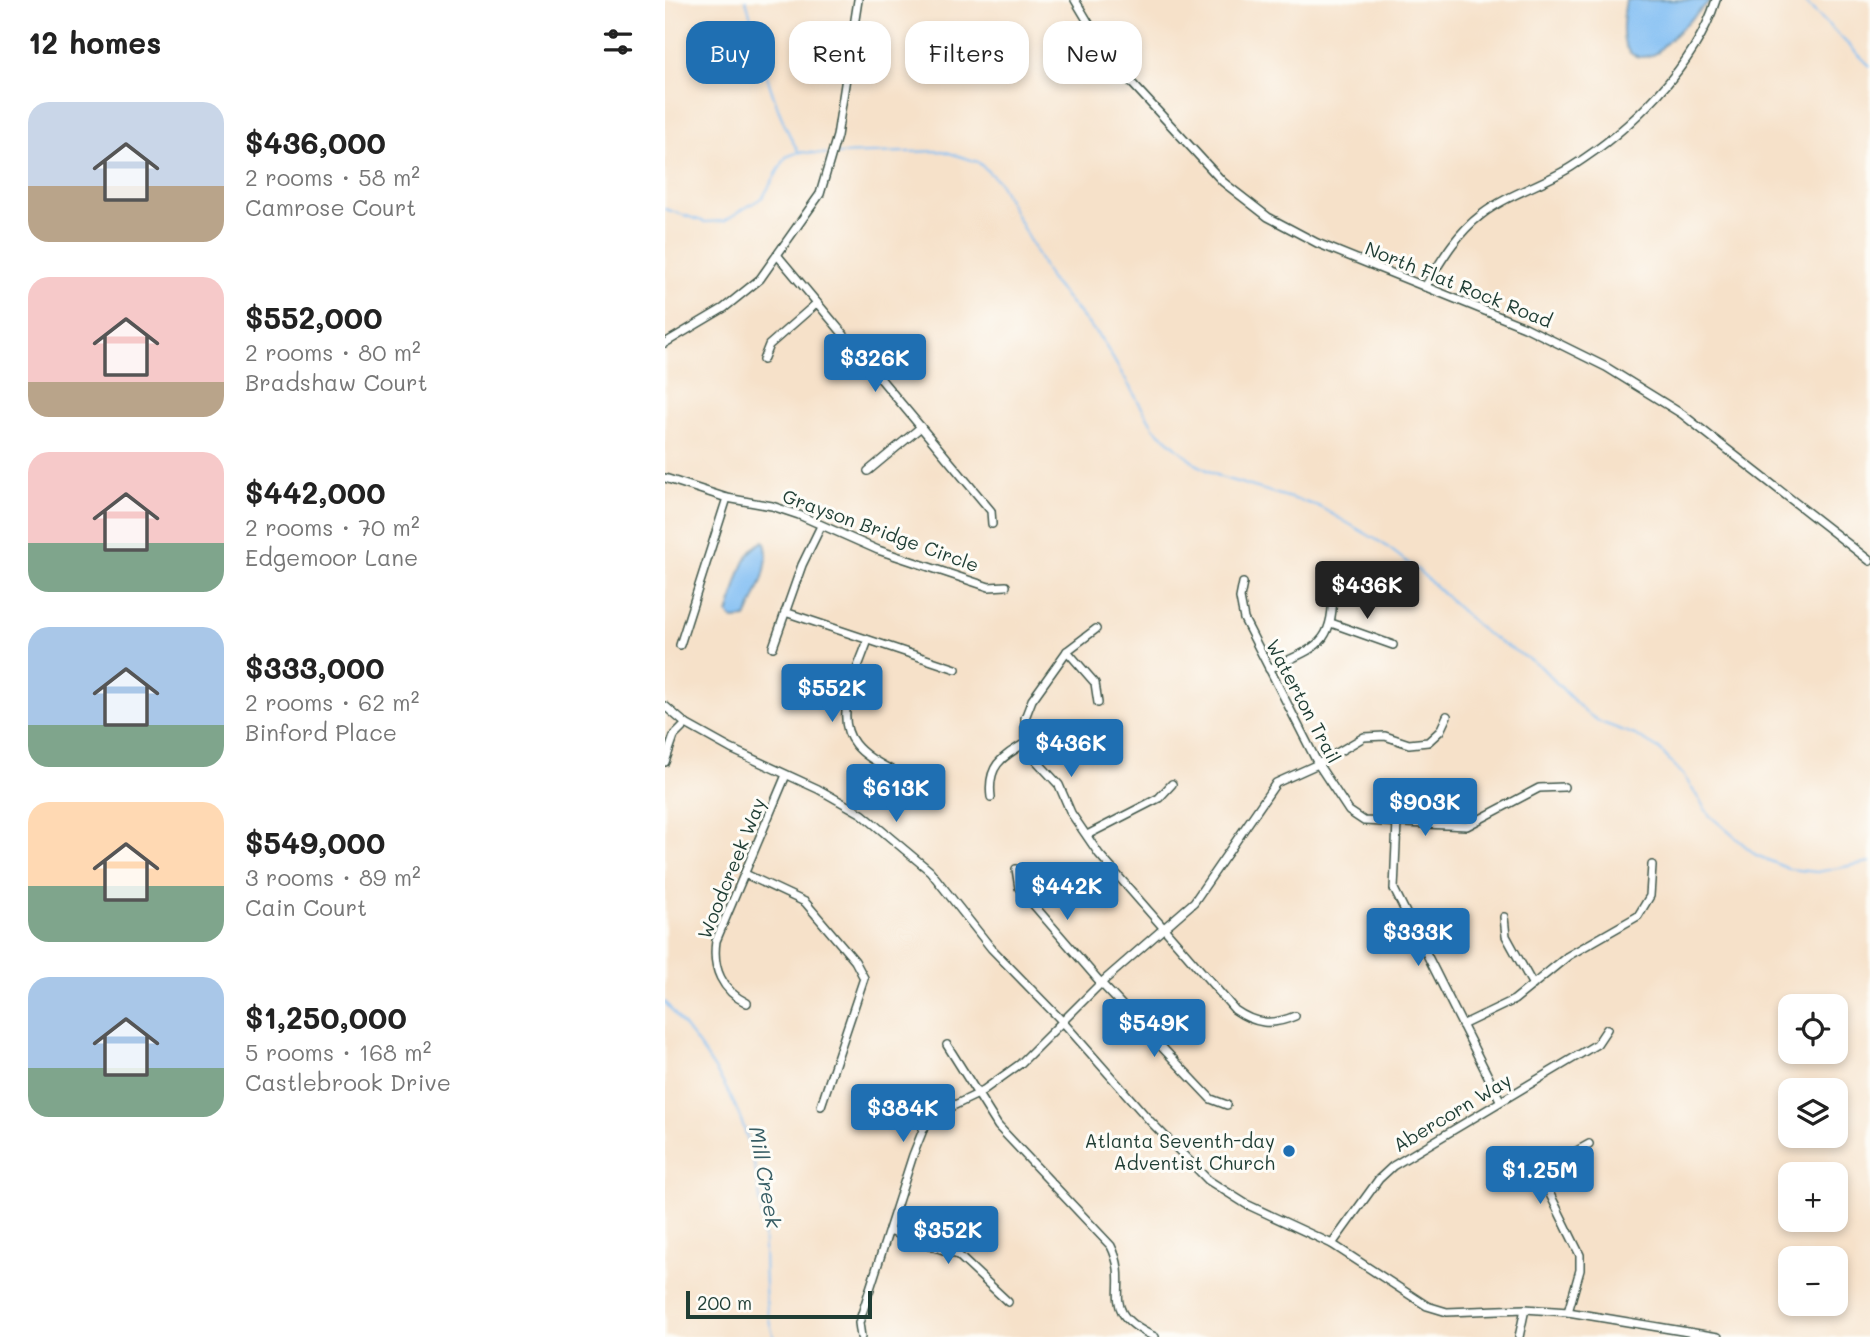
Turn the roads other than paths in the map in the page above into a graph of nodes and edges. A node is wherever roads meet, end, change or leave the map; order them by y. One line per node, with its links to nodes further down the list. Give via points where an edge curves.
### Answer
1 (858, 0): 4 (street, via 837,136 820,194)
2 (1075, 0): 5 (street, North Flat Rock Road, via 1095,36 1130,81 1240,197 1317,243)
3 (1716, 0): 5 (street, via 1700,40 1681,70 1593,152 1481,215 1448,250)
4 (778, 256): 6 (street); 7 (street, via 760,279 725,308)
5 (1425, 287): 15 (street, North Flat Rock Road, via 1571,347 1654,396 1702,428)
6 (817, 303): 8 (street, via 769,345); 9 (street)
7 (665, 343)
8 (763, 360)
9 (921, 427): 10 (street); 13 (street, via 991,511)
10 (868, 471)
11 (665, 478): 12 (street, Grayson Bridge Circle)
12 (727, 498): 14 (street, Grayson Bridge Circle, via 772,506); 23 (street)
13 (992, 524)
14 (821, 526): 17 (street, Grayson Bridge Circle, via 989,587); 19 (street)
15 (1870, 561)
16 (1243, 583): 28 (street, Waterton Trail, via 1244,619)
17 (1006, 586)
18 (1333, 586): 20 (street)
19 (785, 612): 22 (street); 25 (street)
20 (1331, 623): 24 (street); 28 (street, via 1328,633 1308,650)
21 (1096, 629): 26 (street)
22 (868, 640): 27 (street); 37 (street, via 847,703 846,724 854,743 866,755)
23 (680, 645)
24 (1393, 645)
25 (772, 647)
26 (1067, 651): 29 (street, via 1095,683); 33 (street, via 1032,700 1025,718)
27 (956, 669)
28 (1269, 669): 35 (street, Waterton Trail)
29 (1098, 703)
30 (665, 706): 32 (street)
31 (1447, 716): 35 (street, via 1428,742 1364,737)
32 (686, 724): 34 (street, via 674,736); 36 (street)
33 (1027, 743): 40 (street, via 1001,758 989,780); 42 (street, via 1033,757 1059,785)
34 (665, 762)
35 (1318, 764): 41 (street, Waterton Trail, via 1349,811 1364,821); 47 (street, via 1276,783 1194,902)
36 (786, 775): 45 (street, Woodcreek Way); 52 (street, via 862,814 930,871 991,948)
37 (900, 775)
38 (1172, 784): 42 (street, via 1159,798)
39 (1564, 787): 41 (street, Waterton Trail, via 1539,788 1467,826)
40 (991, 797)
41 (1397, 822): 53 (street, via 1394,889)
42 (1087, 835): 47 (street)
43 (1653, 865): 49 (street, via 1650,895 1638,916 1568,956)
44 (1016, 869): 48 (street, via 1019,888)
45 (745, 874): 50 (street, Woodcreek Way, via 714,956 724,984); 59 (street, via 805,902 864,978)
46 (1504, 917): 49 (street, via 1506,936)
47 (1164, 927): 48 (street); 51 (street, via 1235,1010 1248,1019 1282,1021)
48 (1101, 983): 52 (street); 58 (street, via 1211,1099)
49 (1533, 985): 53 (street, via 1514,1000)
50 (747, 1003)
51 (1295, 1016)
52 (1062, 1021): 56 (street, via 1020,1064); 62 (street, via 1208,1180 1246,1204)
53 (1462, 1025): 57 (street)
54 (1607, 1030): 57 (street, Abercorn Way, via 1597,1044)
55 (947, 1045): 56 (street)
56 (978, 1094): 61 (street, via 936,1114 923,1130); 67 (street, via 999,1126 1111,1246 1118,1259 1121,1315 1134,1328)
57 (1500, 1100): 62 (street, Abercorn Way, via 1393,1166)
58 (1227, 1105)
59 (821, 1106)
60 (1589, 1144): 65 (street, via 1539,1172 1580,1255)
61 (888, 1231): 63 (street, via 958,1255); 66 (street, via 859,1323)
62 (1332, 1244): 64 (street, via 1427,1306 1447,1312)
63 (1007, 1302)
64 (1525, 1309): 65 (street); 68 (street)
65 (1568, 1312): 69 (street)
66 (861, 1337)
67 (1155, 1337)
68 (1518, 1337)
69 (1719, 1337)

